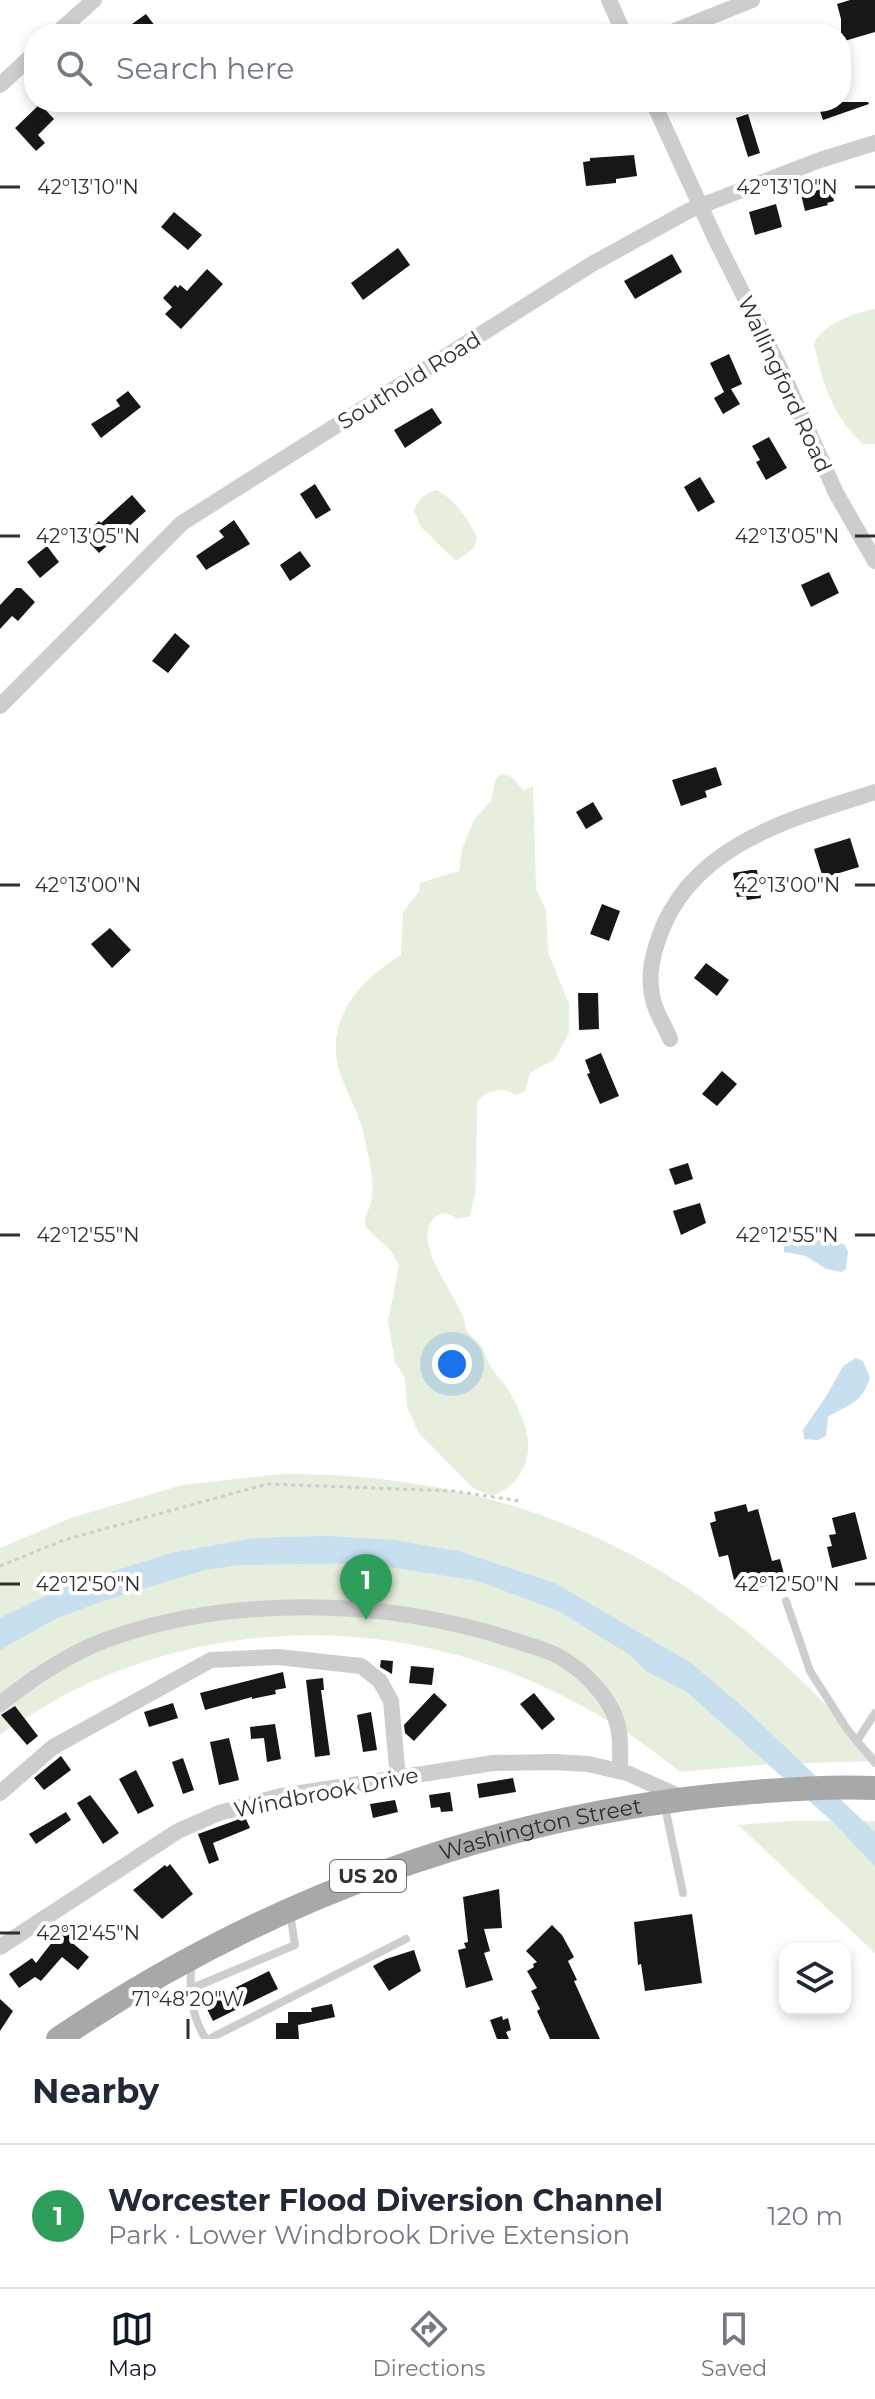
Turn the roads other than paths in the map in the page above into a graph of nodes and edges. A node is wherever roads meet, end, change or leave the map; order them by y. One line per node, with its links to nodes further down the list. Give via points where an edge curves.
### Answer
1 (609, 0): 5 (street)
2 (752, 0): 6 (street)
3 (86, 3): 4 (street)
4 (66, 24)
5 (620, 24)
6 (692, 24)
7 (24, 63): 8 (street)
8 (0, 85)
9 (658, 112): 11 (street, Wallingford Road)
10 (875, 143): 11 (street, Southold Road)
11 (701, 204): 12 (street, Wallingford Road, via 836,493); 13 (street, Southold Road, via 592,264 177,527)
12 (875, 561)
13 (0, 706)
14 (875, 792): 15 (street, via 783,821 725,853 683,890 649,967 653,1001)
15 (670, 1039)
16 (786, 1601): 19 (lane, via 810,1671)
17 (0, 1704): 21 (street, via 64,1660 137,1630 256,1609 404,1615 465,1625 543,1649 573,1666 614,1714 620,1730)
18 (875, 1713): 19 (lane)
19 (857, 1741): 20 (lane)
20 (875, 1763)
21 (620, 1771): 22 (street, Windbrook Drive, via 568,1762 493,1763); 25 (street, Windbrook Drive)
22 (398, 1778): 24 (street, via 391,1701 380,1681 361,1666 278,1657 211,1660 53,1747); 29 (street, Windbrook Drive, via 281,1796 196,1822)
23 (864, 1788): 25 (main road, Washington Street / US 20, via 811,1787)
24 (0, 1793)
25 (674, 1800): 26 (lane); 27 (main road, Washington Street / US 20, via 461,1847)
26 (683, 1893)
27 (290, 1908): 30 (main road, Washington Street / US 20); 31 (lane, via 295,1945)
28 (406, 1939): 32 (lane)
29 (0, 1947)
30 (191, 1957): 31 (lane); 33 (main road, Washington Street / US 20)
31 (190, 1989): 32 (lane)
32 (203, 2037)
33 (58, 2039)

